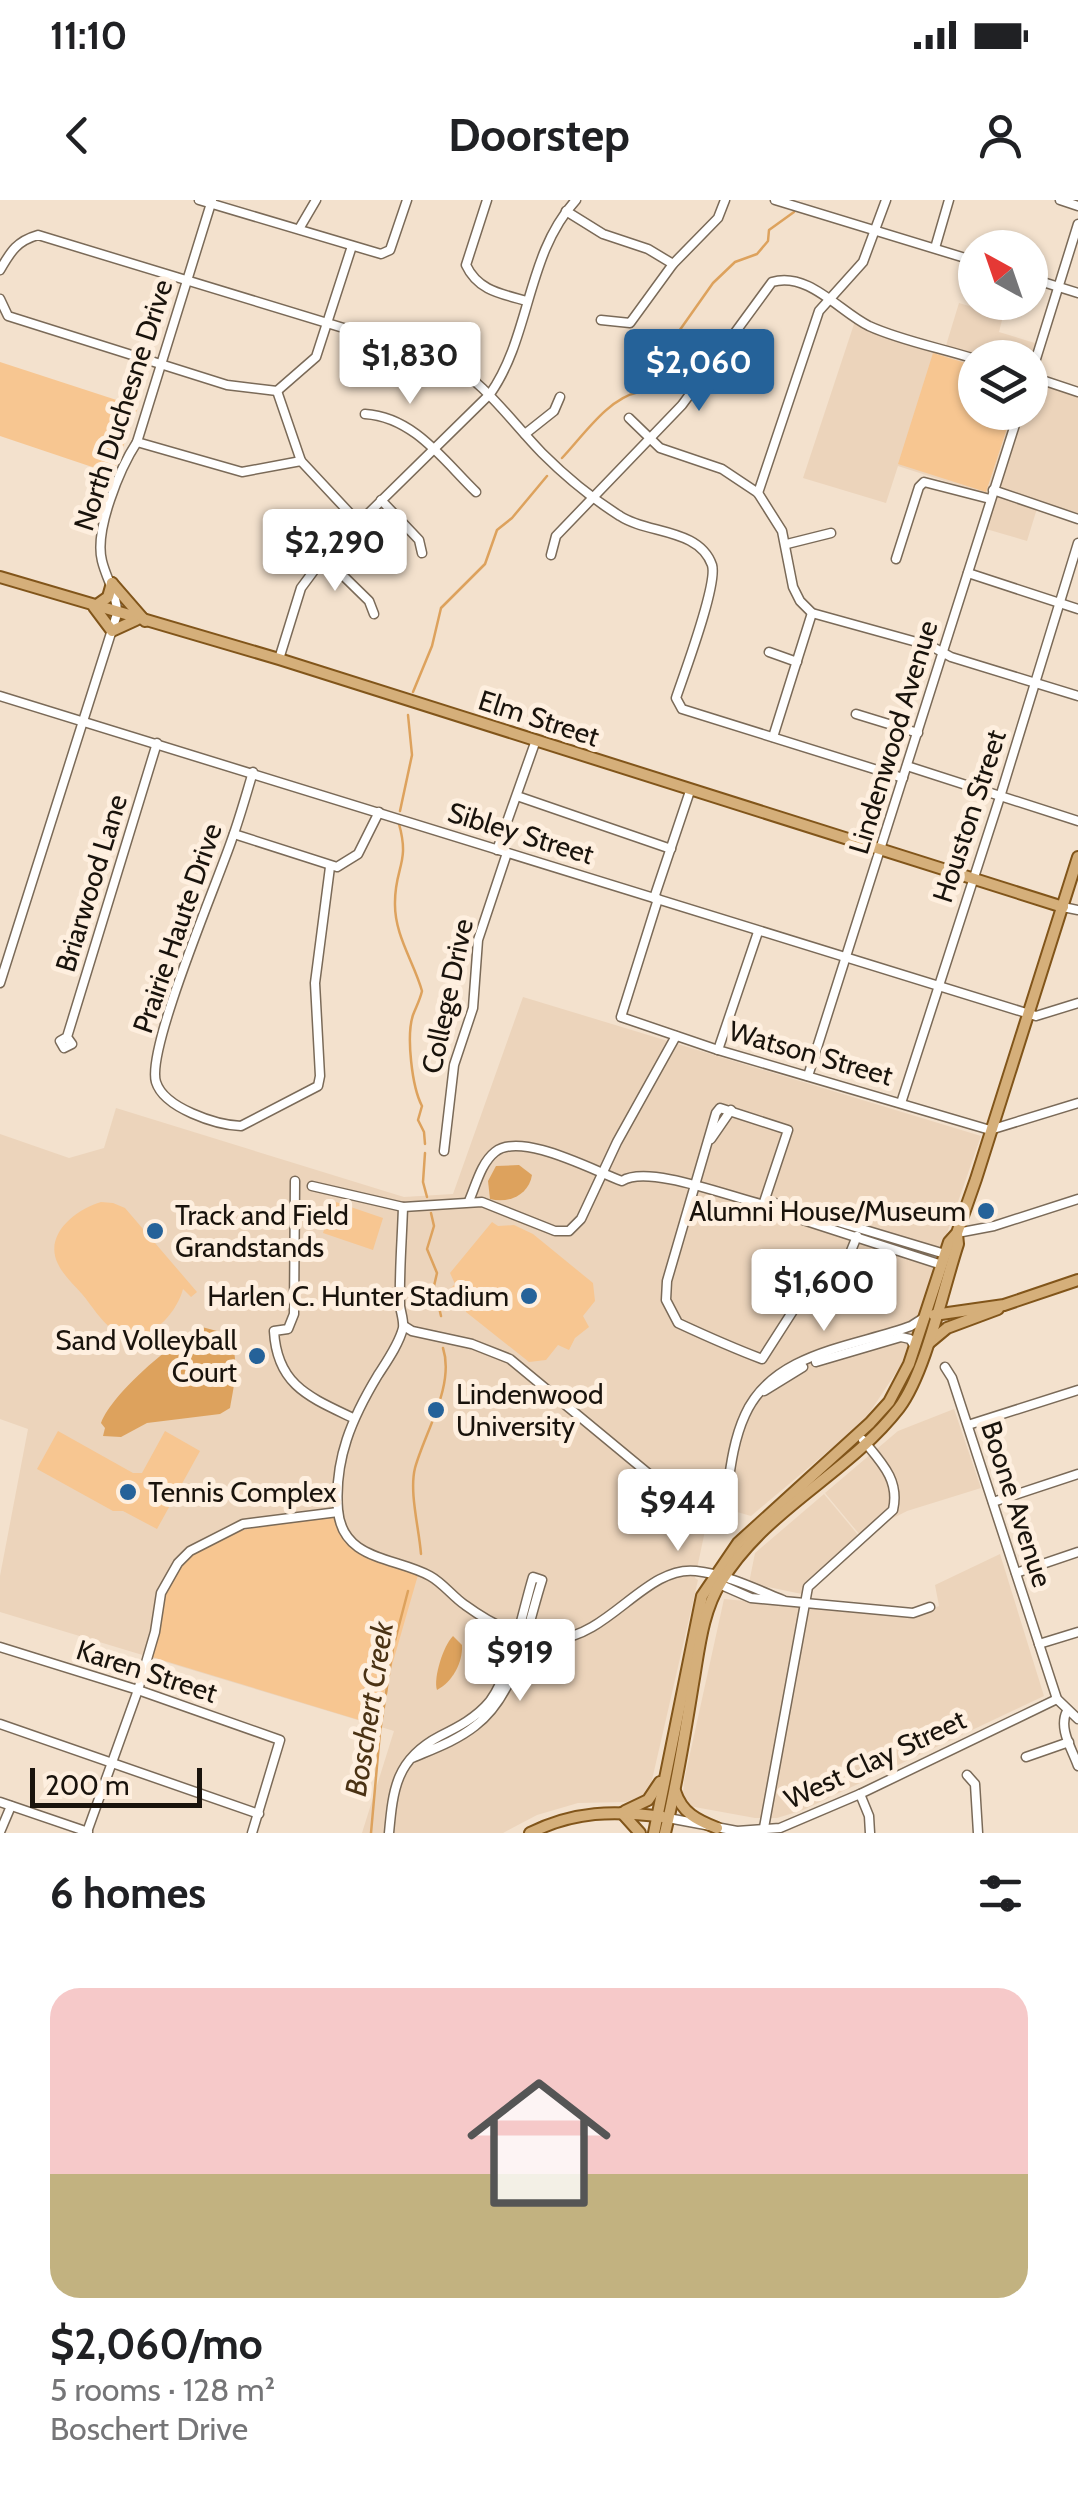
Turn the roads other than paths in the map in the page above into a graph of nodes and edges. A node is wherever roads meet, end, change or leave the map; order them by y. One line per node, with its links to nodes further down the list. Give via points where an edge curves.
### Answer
1 (199, 200): 11 (street)
2 (316, 200): 15 (street)
3 (407, 200): 17 (street, via 390,250)
4 (487, 200): 28 (street, via 466,265 483,287)
5 (576, 200): 13 (street)
6 (724, 200): 20 (street, via 718,218)
7 (775, 200): 16 (street)
8 (886, 200): 16 (street)
9 (948, 200): 18 (street)
10 (1060, 200): 12 (street)
11 (212, 202): 15 (street); 22 (street, North Duchesne Drive)
12 (1078, 206)
13 (566, 211): 20 (street); 28 (street, via 550,234)
14 (1078, 224): 24 (street)
15 (299, 229): 17 (street)
16 (876, 232): 18 (street); 26 (street, via 863,262)
17 (352, 246): 30 (street)
18 (935, 248): 19 (street)
19 (958, 255)
20 (673, 264): 29 (street, via 630,323)
21 (0, 270): 22 (street, via 12,248 38,235)
22 (186, 280): 30 (street); 33 (street, North Duchesne Drive)
23 (1048, 283): 24 (street)
24 (1058, 286): 25 (street); 31 (street)
25 (1078, 294)
26 (832, 298): 32 (street, via 868,325); 43 (street, via 772,282 682,405); 48 (street, via 809,334)
27 (0, 299): 33 (street, via 8,316)
28 (528, 302): 37 (street, via 505,372)
29 (601, 320)
30 (329, 324): 35 (street, via 316,357); 37 (street, via 442,358)
31 (1041, 340)
32 (958, 353)
33 (161, 364): 35 (street, via 227,386); 44 (street, North Duchesne Drive)
34 (1048, 383): 36 (street)
35 (277, 392): 46 (street)
36 (1078, 392)
37 (490, 394): 42 (street); 45 (street)
38 (560, 396): 42 (street, via 554,411)
39 (365, 414): 45 (street, via 412,428)
40 (629, 418): 43 (street)
41 (1013, 430): 49 (street, Lindenwood Avenue)
42 (525, 434): 50 (street)
43 (648, 439): 48 (street, via 722,469); 50 (street)
44 (137, 442): 46 (street, via 242,472); 63 (street, North Duchesne Drive, via 102,534 102,560)
45 (432, 449): 47 (street); 51 (street)
46 (301, 461): 53 (street)
47 (476, 492)
48 (758, 493): 56 (street)
49 (992, 495): 52 (street); 60 (street, via 924,482); 61 (street, Lindenwood Avenue)
50 (594, 497): 58 (street, via 556,536); 84 (street, via 628,521 687,539 705,552 712,583 676,698 682,708)
51 (380, 500): 53 (street); 57 (street)
52 (1078, 518)
53 (358, 522): 59 (street)
54 (831, 533): 56 (street)
55 (1078, 543): 64 (street, Houston Street)
56 (787, 544): 67 (street, via 794,587)
57 (422, 553)
58 (551, 555)
59 (324, 557): 69 (street); 74 (street, via 301,588)
60 (896, 558)
61 (968, 574): 64 (street); 73 (street, Lindenwood Avenue)
62 (0, 577): 65 (main road, Elm Street)
63 (112, 583): 65 (main road, via 108,597); 68 (street, North Duchesne Drive); 70 (main road)
64 (1059, 604): 66 (street); 76 (street, Houston Street)
65 (94, 607): 68 (main road, Elm Street); 71 (main road)
66 (1078, 610)
67 (812, 613): 73 (street); 75 (street)
68 (117, 614): 70 (main road, Elm Street); 71 (street, North Duchesne Drive)
69 (374, 614)
70 (141, 621): 71 (main road); 74 (main road, Elm Street)
71 (112, 631): 79 (street, North Duchesne Drive)
72 (769, 652): 75 (street)
73 (943, 652): 76 (street); 83 (street, Lindenwood Avenue)
74 (279, 660): 85 (main road, Elm Street)
75 (796, 662): 84 (street)
76 (1035, 682): 78 (street); 92 (street, Houston Street)
77 (0, 696): 81 (street, Sibley Street)
78 (1078, 696)
79 (90, 702): 81 (street, North Duchesne Drive); 82 (street)
80 (856, 714): 83 (street)
81 (84, 721): 82 (street, Sibley Street); 110 (street, North Duchesne Drive)
82 (108, 728): 86 (street, Sibley Street)
83 (918, 732): 87 (street, Lindenwood Avenue)
84 (773, 737): 89 (street)
85 (536, 740): 90 (main road, Elm Street); 91 (street)
86 (157, 743): 88 (street, Sibley Street); 115 (street, Briarwood Lane)
87 (907, 766): 89 (street, Lindenwood Avenue); 92 (street)
88 (252, 772): 93 (street, Sibley Street); 95 (street, Prairie Haute Drive)
89 (903, 778): 98 (street, Lindenwood Avenue)
90 (690, 791): 96 (street); 98 (main road, Elm Street)
91 (516, 796): 96 (street); 97 (street)
92 (1000, 796): 94 (street); 102 (street, Houston Street)
93 (378, 812): 97 (street, Sibley Street); 101 (street, via 358,854)
94 (1078, 821)
95 (234, 834): 101 (street); 101 (street, Prairie Haute Drive, via 156,1057 156,1080 174,1105 241,1126 318,1086 316,966)
96 (671, 849): 103 (street)
97 (497, 850): 99 (street, Sibley Street)
98 (881, 850): 102 (main road, Elm Street); 109 (street, Lindenwood Avenue)
99 (507, 852): 103 (street, Sibley Street); 121 (street, College Drive, via 478,940 473,1008 454,1064)
100 (1078, 857): 105 (main road)
101 (330, 867)
102 (973, 881): 104 (main road, Elm Street); 111 (street, Houston Street)
103 (656, 899): 108 (street, Sibley Street); 114 (street, Watson Street, via 620,1018)
104 (1039, 900): 105 (main road, Elm Street); 107 (main road)
105 (1063, 906): 106 (street); 107 (main road)
106 (1078, 910)
107 (1057, 926): 113 (main road)
108 (758, 932): 109 (street, Sibley Street); 116 (street)
109 (846, 958): 111 (street, Sibley Street); 117 (street, Lindenwood Avenue)
110 (0, 983)
111 (936, 986): 113 (street, Sibley Street); 118 (street, Houston Street)
112 (1078, 1003): 113 (street)
113 (1028, 1014): 120 (main road)
114 (676, 1036): 116 (street, Watson Street); 122 (street)
115 (67, 1037)
116 (718, 1050): 117 (street, Watson Street)
117 (808, 1076): 118 (street, Watson Street)
118 (901, 1102): 120 (street, Watson Street)
119 (1078, 1103): 120 (street)
120 (990, 1130): 132 (main road)
121 (444, 1151)
122 (609, 1158): 123 (street); 124 (street)
123 (590, 1166): 124 (street); 129 (street, via 526,1146 503,1147 488,1159)
124 (602, 1172): 126 (street, via 622,1181 642,1174); 129 (street, via 569,1231)
125 (295, 1181): 144 (street, via 294,1314 288,1329 274,1331 275,1348 297,1388)
126 (694, 1185): 130 (street); 130 (street, via 718,1110 730,1110 788,1130); 133 (street, via 666,1300 682,1326 762,1358 796,1306 839,1282)
127 (312, 1186): 131 (street)
128 (1078, 1200): 132 (street)
129 (465, 1202): 131 (street)
130 (765, 1205): 133 (street); 134 (street)
131 (403, 1207): 139 (street)
132 (957, 1233): 134 (main road); 136 (main road)
133 (857, 1236): 134 (street)
134 (944, 1259): 138 (main road)
135 (1078, 1280): 137 (main road)
136 (944, 1284): 137 (main road, via 949,1300 960,1307); 138 (main road)
137 (997, 1306): 138 (main road); 140 (main road)
138 (932, 1318): 140 (main road); 143 (street, via 787,1368)
139 (404, 1326): 143 (street, via 510,1359 649,1474 726,1499 745,1414); 144 (street)
140 (920, 1347): 143 (street, via 905,1337 885,1340 797,1369); 146 (main road)
141 (945, 1368): 145 (street, Boone Avenue)
142 (1078, 1390): 145 (street)
143 (760, 1393)
144 (352, 1418): 149 (street, via 339,1467)
145 (968, 1425): 148 (street, Boone Avenue)
146 (862, 1439): 153 (main road, via 758,1522 738,1542); 154 (street, via 893,1482 892,1510 817,1576)
147 (1078, 1474): 148 (street)
148 (993, 1502): 151 (street, Boone Avenue)
149 (338, 1512): 157 (street, via 358,1548 430,1576 465,1606); 160 (street, via 243,1524 190,1550 166,1578)
150 (1078, 1552): 151 (street)
151 (1016, 1573): 158 (street, Boone Avenue)
152 (538, 1578): 157 (street)
153 (718, 1580): 154 (street); 157 (street, via 684,1572 647,1586 575,1636); 166 (main road, via 702,1596 694,1622); 171 (main road)
154 (804, 1602): 155 (street, via 913,1612); 181 (street)
155 (930, 1607)
156 (1078, 1632): 158 (street)
157 (520, 1634): 183 (street, via 507,1688 487,1716 412,1758 396,1781)
158 (1039, 1644): 161 (street, Boone Avenue)
159 (0, 1647): 160 (street, Karen Street)
160 (138, 1690): 168 (street); 176 (street, Karen Street, via 280,1740)
161 (1058, 1699): 162 (street, Boone Avenue); 172 (street, West Clay Street)
162 (1068, 1711): 163 (street, Boone Avenue); 165 (street, via 1063,1723)
163 (1078, 1719)
164 (0, 1724): 168 (street)
165 (1069, 1742): 167 (street); 169 (street)
166 (670, 1757): 175 (main road, via 658,1789); 177 (main road)
167 (1026, 1758)
168 (115, 1762): 176 (street); 180 (street)
169 (1078, 1766)
170 (967, 1776): 190 (street, via 975,1784)
171 (675, 1790): 177 (main road); 178 (main road, via 694,1818)
172 (860, 1794): 181 (street, West Clay Street); 189 (street)
173 (0, 1802): 174 (street)
174 (11, 1806): 179 (street); 180 (street)
175 (622, 1812): 177 (main road, West Clay Street); 184 (main road, West Clay Street, via 562,1819); 185 (main road)
176 (258, 1814): 182 (street)
177 (663, 1817): 178 (street, West Clay Street); 186 (main road); 187 (main road)
178 (717, 1828): 181 (street, West Clay Street); 188 (main road)
179 (0, 1832)
180 (90, 1832)
181 (763, 1832)
182 (252, 1833)
183 (390, 1833)
184 (530, 1833)
185 (640, 1833)
186 (654, 1833)
187 (665, 1833)
188 (705, 1833)
189 (870, 1833)
190 (978, 1833)

